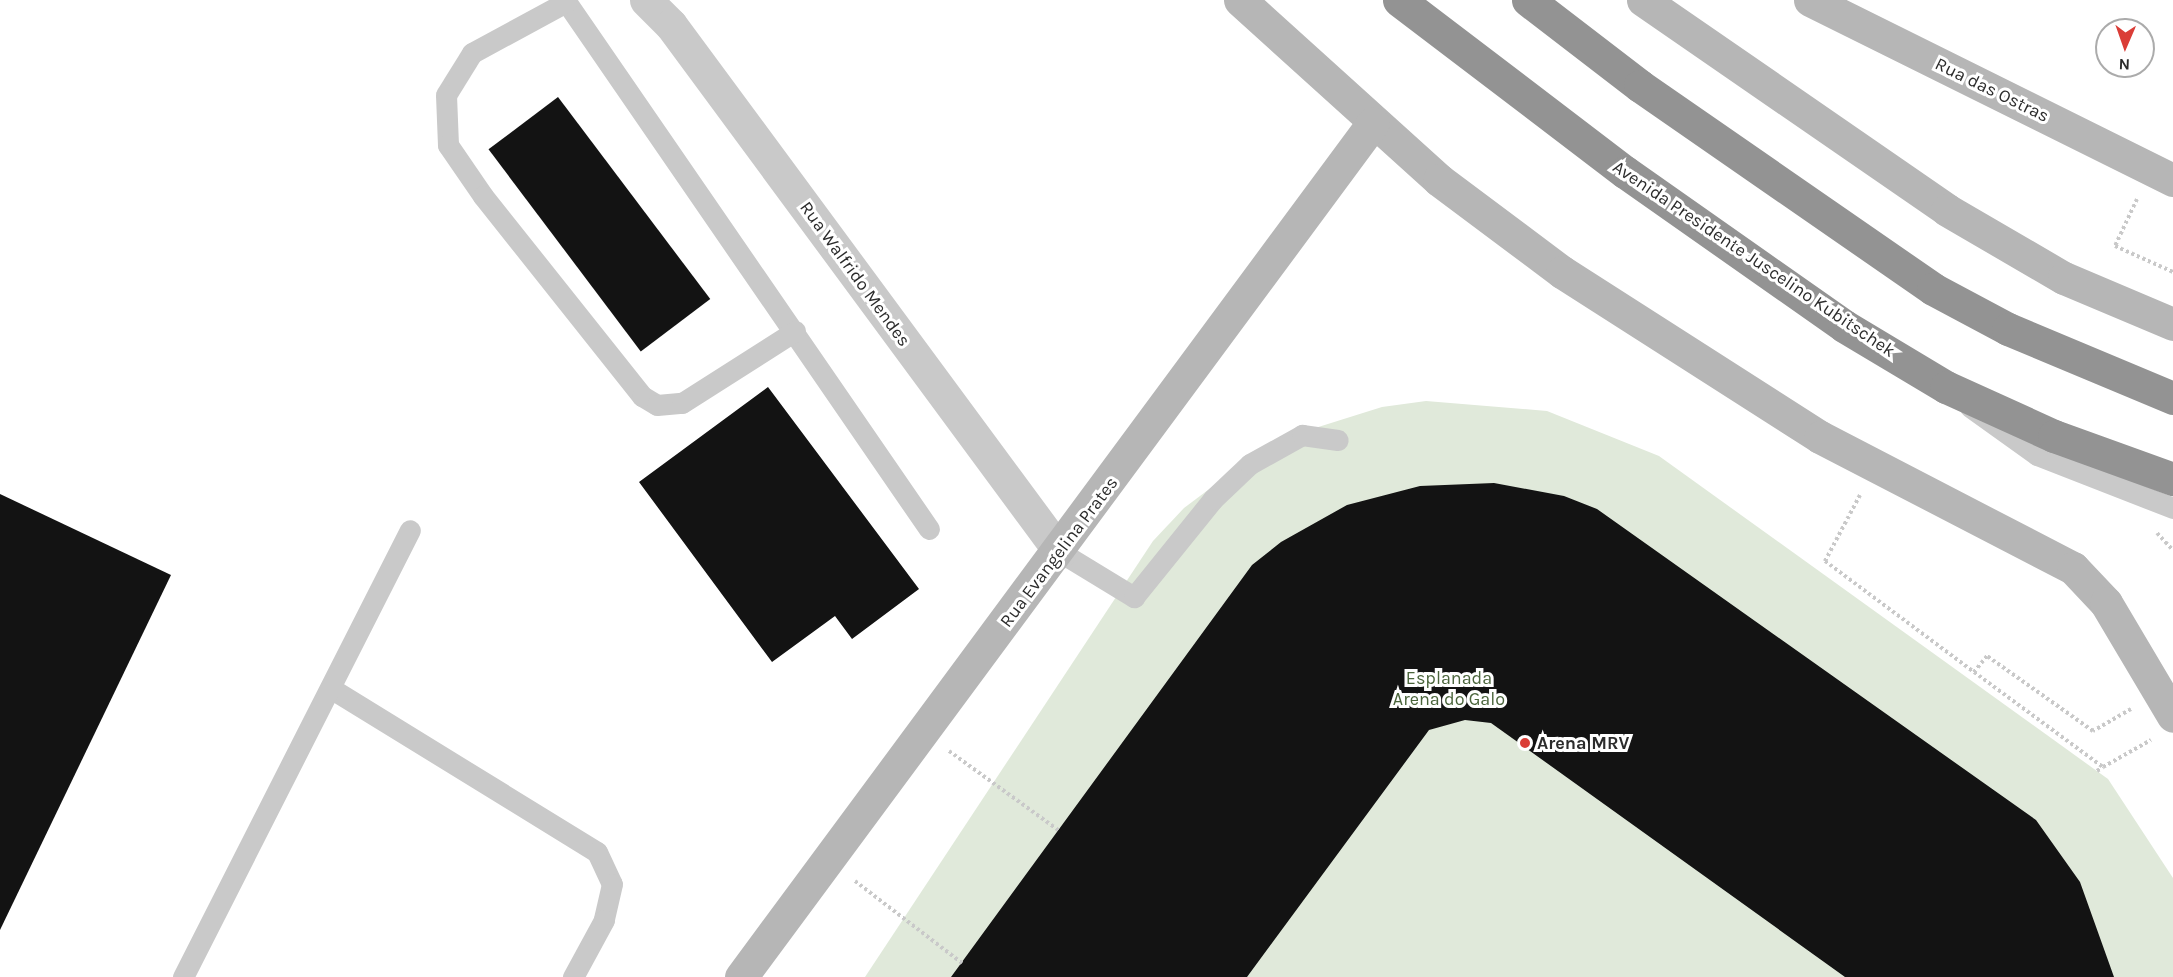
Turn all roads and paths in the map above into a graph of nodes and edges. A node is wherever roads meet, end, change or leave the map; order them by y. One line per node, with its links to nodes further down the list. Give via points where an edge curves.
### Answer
1 (646, 0): 21 (street, Rua Walfrido Mendes, via 671,25)
2 (1240, 0): 8 (street)
3 (1399, 0): 13 (highway, Avenida Presidente Juscelino Kubitschek, via 1644,185 1844,326)
4 (1528, 0): 14 (highway, via 1640,86 1933,289 2008,329)
5 (1643, 0): 11 (street, via 1947,210 2064,278)
6 (1810, 0): 9 (street, Rua das Ostras)
7 (566, 1): 12 (lane); 12 (lane, via 472,53 446,95 448,145 483,196 642,396 657,405 682,403)
8 (1373, 123): 16 (street, via 1439,180 1562,272); 21 (street, Rua Evangelina Prates)
9 (2162, 174): 10 (path, via 2115,246)
10 (2173, 272)
11 (2173, 324)
12 (795, 331): 19 (lane)
13 (1946, 387): 17 (highway, Avenida Presidente Juscelino Kubitschek, via 2054,436); 18 (lane, via 2008,439 2037,455)
14 (2173, 398)
15 (1338, 440): 21 (lane, via 1302,435 1250,464 1214,499 1134,597)
16 (1875, 468): 22 (path, via 1825,561); 24 (street, via 2073,568 2106,603)
17 (2173, 479)
18 (2173, 508)
19 (929, 529)
20 (410, 530): 23 (lane)
21 (1060, 552): 25 (street, Rua Evangelina Prates)
22 (1974, 672): 24 (path, via 1988,656 2093,731); 26 (path)
23 (332, 688): 31 (lane); 32 (lane, via 597,852 612,884 604,920)
24 (2165, 714): 26 (path)
25 (922, 732): 28 (path); 29 (street, Rua Evangelina Prates)
26 (2103, 767): 27 (path)
27 (2097, 771)
28 (1058, 830)
29 (826, 859): 30 (path); 33 (street, Rua Evangelina Prates)
30 (962, 963)
31 (183, 977)
32 (573, 977)
33 (741, 977)

